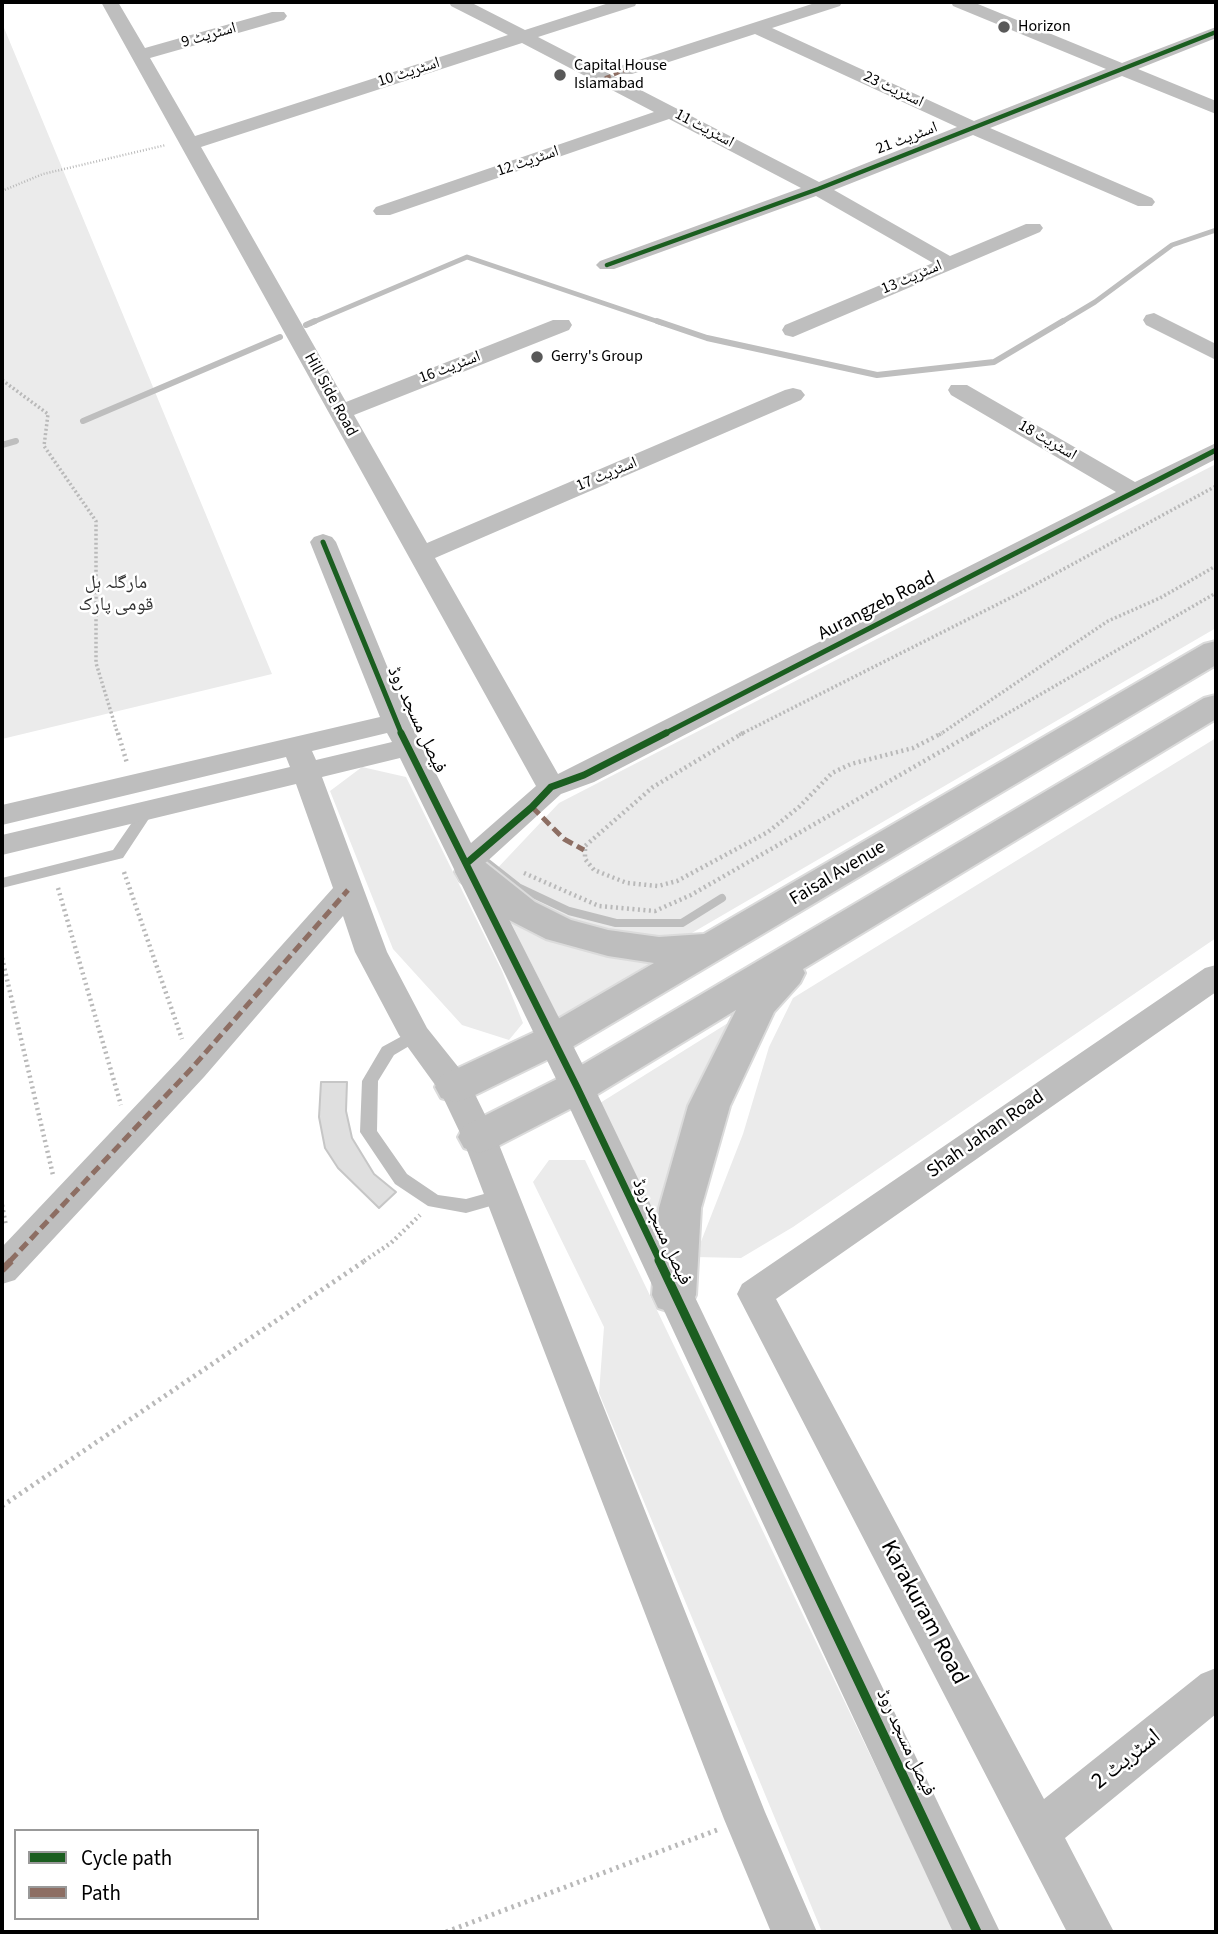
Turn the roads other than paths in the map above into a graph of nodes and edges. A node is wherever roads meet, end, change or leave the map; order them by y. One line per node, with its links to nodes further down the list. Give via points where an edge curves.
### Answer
1 (110, 2): 10 (street, Hill Side Road)
2 (457, 2): 9 (street, اسٹریٹ 11)
3 (629, 2): 9 (street, اسٹریٹ 10)
4 (834, 2): 7 (street)
5 (959, 2): 12 (street)
6 (278, 16): 10 (street, اسٹریٹ 9)
7 (757, 28): 11 (street); 15 (street, اسٹریٹ 23)
8 (1216, 32): 12 (street, اسٹریٹ 21)
9 (524, 36): 14 (street, اسٹریٹ 11); 16 (street, اسٹریٹ 10)
10 (140, 55): 16 (street, Hill Side Road)
11 (626, 70)
12 (1122, 70): 13 (street); 15 (street, اسٹریٹ 21)
13 (1216, 108)
14 (672, 112): 17 (street, اسٹریٹ 11); 19 (street, اسٹریٹ 12)
15 (974, 128): 17 (street, اسٹریٹ 21); 18 (street, اسٹریٹ 23)
16 (189, 142): 29 (street, Hill Side Road)
17 (818, 189): 21 (street, اسٹریٹ 11); 22 (street, اسٹریٹ 21)
18 (1144, 202)
19 (383, 211)
20 (1033, 228): 21 (street, اسٹریٹ 13)
21 (948, 262): 25 (street, اسٹریٹ 13)
22 (607, 265)
23 (1154, 320): 26 (street)
24 (561, 325): 29 (street, اسٹریٹ 16)
25 (793, 330)
26 (1216, 353)
27 (960, 390): 31 (street, اسٹریٹ 18)
28 (793, 395): 33 (street, اسٹریٹ 17)
29 (340, 412): 33 (street, Hill Side Road)
30 (1216, 450): 31 (street, Aurangzeb Road)
31 (1134, 492): 38 (street, Aurangzeb Road, via 595,770)
32 (323, 542): 36 (street, فیصل مسجد روڈ)
33 (421, 555): 38 (street, Hill Side Road)
34 (1216, 651): 45 (main road, Faisal Avenue)
35 (1216, 705): 46 (main road)
36 (403, 734): 37 (street, فیصل مسجد روڈ); 42 (street, فیصل مسجد روڈ)
37 (300, 759): 39 (street, فیصل مسجد روڈ); 40 (street, فیصل مسجد روڈ, via 134,783); 44 (street)
38 (551, 787): 42 (street)
39 (148, 811): 41 (street, فیصل مسجد روڈ); 43 (lane, via 118,854)
40 (2, 815)
41 (2, 845)
42 (478, 858): 45 (main road, via 522,911 559,930 659,950); 49 (street, فیصل مسجد روڈ)
43 (2, 883)
44 (348, 890): 48 (street, via 371,952); 54 (street, via 192,1068)
45 (715, 947): 49 (main road, Faisal Avenue)
46 (806, 950): 51 (main road); 56 (main road, via 758,1005 709,1106 680,1208)
47 (1216, 976): 55 (street, Shah Jahan Road)
48 (415, 1035): 50 (street); 53 (lane, via 388,1051 370,1081 368,1132 401,1179 434,1201 466,1206)
49 (553, 1040): 50 (main road, Faisal Avenue); 51 (street, فیصل مسجد روڈ)
50 (455, 1087): 52 (street)
51 (577, 1087): 52 (main road); 56 (street, فیصل مسجد روڈ)
52 (479, 1137): 53 (street)
53 (502, 1196): 59 (street)
54 (2, 1270)
55 (755, 1294): 58 (street, Karakuram Road)
56 (674, 1296): 60 (street, فیصل مسجد روڈ)
57 (1216, 1688): 58 (street, اسٹریٹ 2)
58 (1038, 1832): 61 (street, Karakuram Road)
59 (794, 1932)
60 (977, 1932)
61 (1091, 1932)

